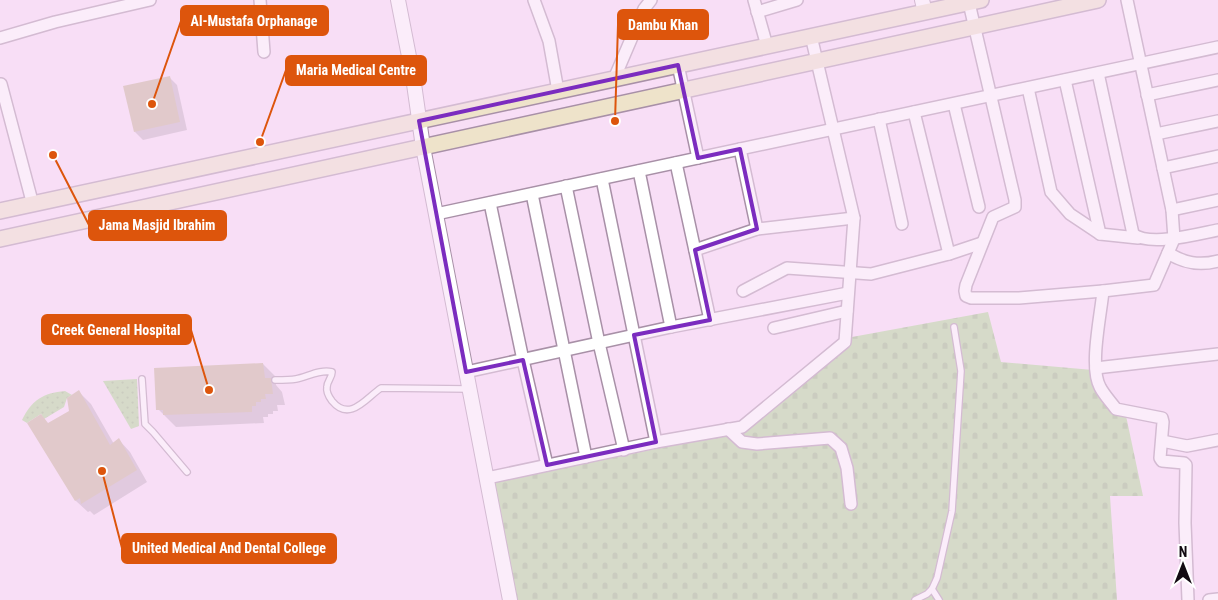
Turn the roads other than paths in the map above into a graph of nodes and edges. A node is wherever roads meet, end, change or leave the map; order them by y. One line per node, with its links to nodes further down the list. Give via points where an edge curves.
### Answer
1 (150, 0): 15 (street)
2 (260, 0): 18 (street)
3 (398, 0): 35 (street)
4 (534, 0): 29 (street, via 549,40)
5 (651, 0): 23 (street, via 644,9)
6 (754, 0): 12 (street)
7 (797, 0): 12 (street)
8 (1098, 0): 13 (main road)
9 (1126, 0): 20 (street)
10 (976, 1): 11 (main road); 13 (street)
11 (923, 6): 14 (main road)
12 (757, 12): 16 (street)
13 (974, 27): 19 (main road); 31 (street)
14 (811, 36): 16 (main road); 19 (street)
15 (0, 38)
16 (767, 46): 21 (main road)
17 (1218, 47): 20 (street)
18 (264, 52)
19 (817, 61): 28 (main road); 37 (street)
20 (1141, 64): 22 (street); 30 (street)
21 (678, 65): 23 (main road); 28 (street)
22 (1098, 72): 24 (street); 61 (street, via 1133,234)
23 (614, 79): 29 (main road)
24 (1065, 80): 27 (street); 60 (street)
25 (1218, 80): 30 (street)
26 (1, 84): 51 (street)
27 (1028, 88): 31 (street); 60 (street, via 1051,192 1070,214)
28 (683, 90): 39 (main road); 42 (street)
29 (558, 91): 35 (main road)
30 (1147, 95): 38 (street)
31 (990, 96): 32 (street); 64 (street, via 1015,207 993,217)
32 (954, 104): 33 (street); 52 (street)
33 (914, 112): 34 (street); 67 (street)
34 (879, 119): 37 (street); 57 (street)
35 (419, 121): 39 (street); 51 (main road)
36 (1218, 121): 38 (street)
37 (832, 129): 40 (street); 56 (street)
38 (1156, 134): 44 (street)
39 (423, 147): 55 (street); 62 (main road)
40 (740, 149): 42 (street); 58 (street)
41 (1218, 156): 44 (street)
42 (698, 158): 43 (street)
43 (676, 163): 45 (street); 65 (street)
44 (1163, 168): 53 (street)
45 (639, 171): 46 (street); 75 (street)
46 (602, 179): 47 (street); 78 (street)
47 (566, 186): 48 (street); 79 (street)
48 (532, 194): 50 (street); 80 (street)
49 (1218, 200): 53 (street)
50 (490, 202): 55 (street); 82 (street)
51 (33, 205): 54 (main road)
52 (979, 208)
53 (1172, 210): 63 (street)
54 (0, 211)
55 (436, 214): 84 (street)
56 (854, 218): 58 (street); 69 (street)
57 (902, 224)
58 (757, 229): 65 (street)
59 (1218, 230): 63 (street)
60 (1100, 234): 61 (street)
61 (1138, 238): 63 (street)
62 (0, 239)
63 (1174, 240): 66 (street)
64 (982, 243): 67 (street); 71 (street, via 966,286 966,296 971,298 1019,298)
65 (695, 250): 74 (street)
66 (1168, 253): 68 (street, via 1192,263); 71 (street, via 1154,285)
67 (949, 254): 69 (street, via 871,274)
68 (1218, 261)
69 (850, 273): 70 (street, via 787,268); 72 (street)
70 (743, 291)
71 (1103, 291): 83 (street)
72 (848, 293): 73 (street); 74 (street)
73 (847, 311): 77 (street); 88 (street, via 845,342 742,427)
74 (710, 320): 75 (street)
75 (671, 327): 78 (street)
76 (954, 327): 98 (lane, via 961,370 952,511)
77 (774, 328)
78 (634, 335): 79 (street); 91 (street)
79 (599, 343): 80 (street); 92 (street)
80 (564, 351): 82 (street); 93 (street)
81 (1218, 354): 83 (street)
82 (523, 360): 84 (street); 94 (street)
83 (1096, 368): 90 (street, via 1099,386 1116,409 1162,418)
84 (466, 372): 87 (street)
85 (142, 379): 95 (lane, via 145,424)
86 (275, 380): 87 (lane, via 332,372 327,392 336,406 344,410 354,409 381,388)
87 (470, 389): 96 (street)
88 (728, 429): 91 (street); 97 (street, via 742,442 757,444 830,438 841,448)
89 (1218, 440): 90 (street, via 1187,446)
90 (1162, 441): 103 (street, via 1162,462 1186,465)
91 (656, 442): 92 (street)
92 (624, 450): 93 (street)
93 (586, 457): 94 (street)
94 (547, 465): 96 (street)
95 (187, 472)
96 (487, 478): 100 (street)
97 (851, 504)
98 (932, 589): 101 (lane); 102 (lane)
99 (1218, 599): 104 (street)
100 (510, 600)
101 (915, 600)
102 (939, 600)
103 (1188, 600)
104 (1208, 600)

